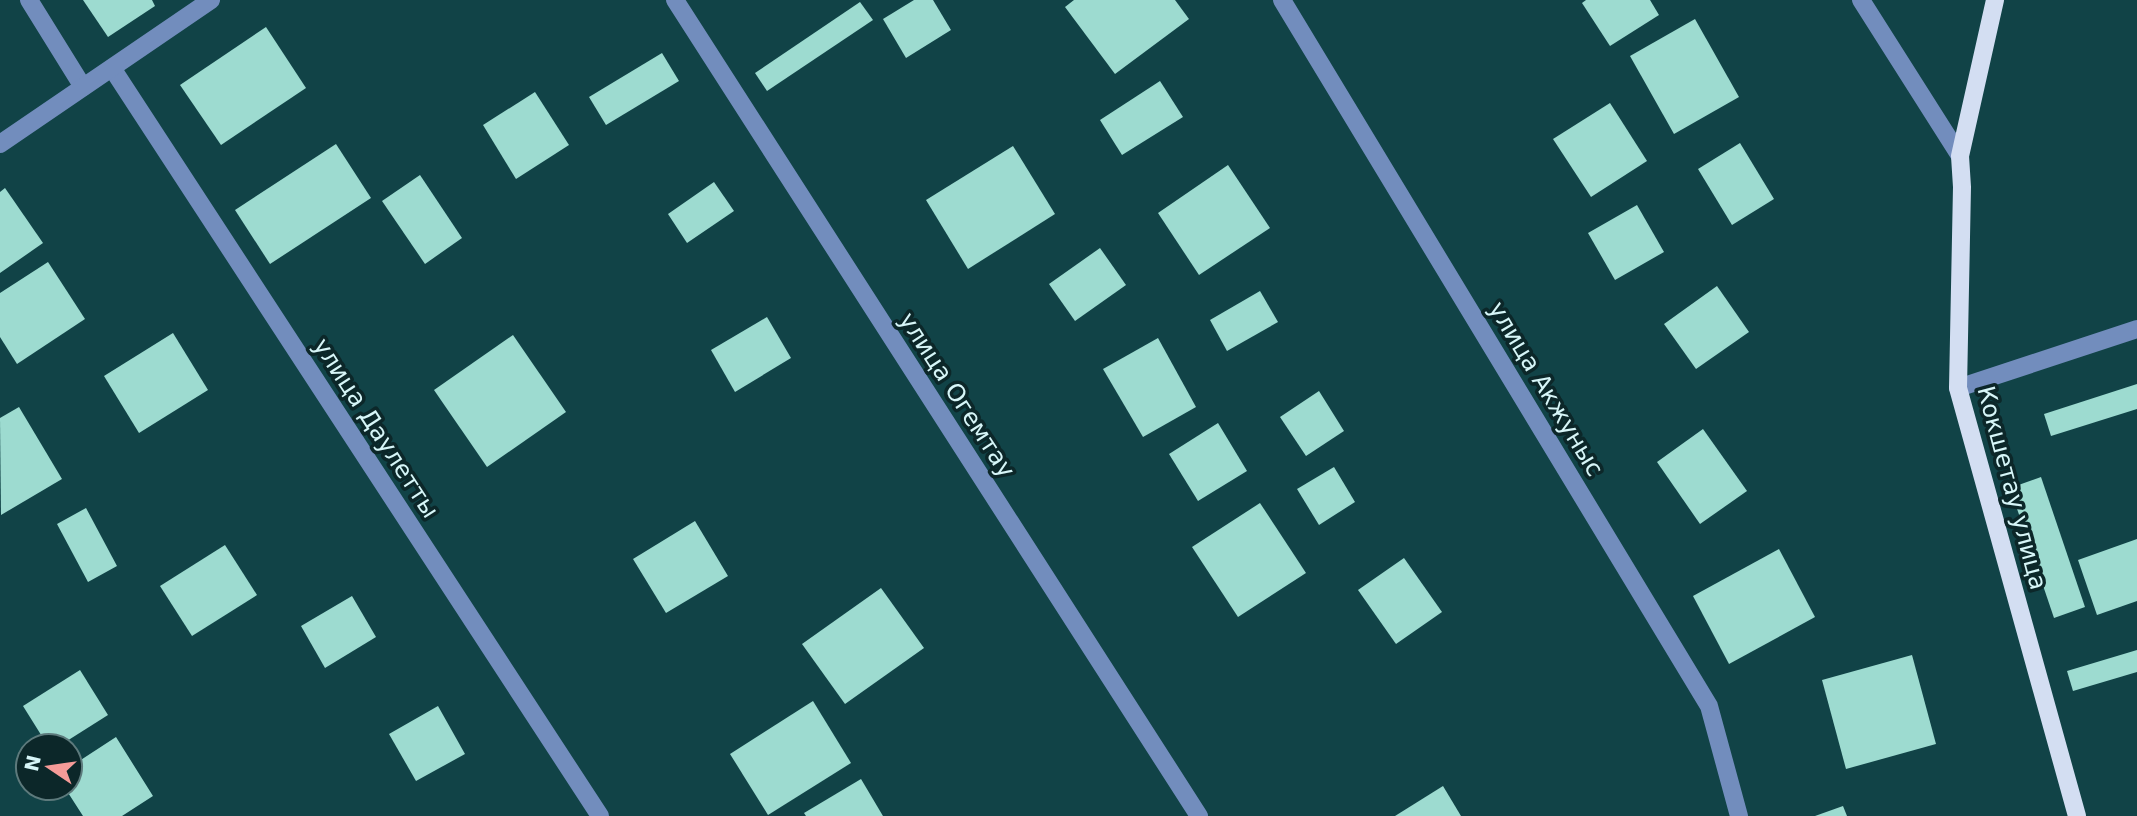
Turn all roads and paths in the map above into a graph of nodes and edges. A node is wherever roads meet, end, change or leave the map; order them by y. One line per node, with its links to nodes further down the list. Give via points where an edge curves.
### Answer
1 (29, 0): 8 (street)
2 (211, 0): 7 (street)
3 (675, 0): 14 (street, улица Огемтау)
4 (1282, 0): 15 (street, улица Акжуныс, via 1709,706)
5 (1861, 0): 10 (street)
6 (1995, 0): 10 (main road, Кокшетау улица)
7 (112, 68): 8 (street); 13 (street, улица Даулетты)
8 (83, 87): 9 (street)
9 (0, 144)
10 (1960, 156): 12 (main road, Кокшетау улица)
11 (2137, 329): 12 (street)
12 (1958, 388): 16 (main road, Кокшетау улица)
13 (600, 816)
14 (1199, 816)
15 (1739, 816)
16 (2077, 816)

